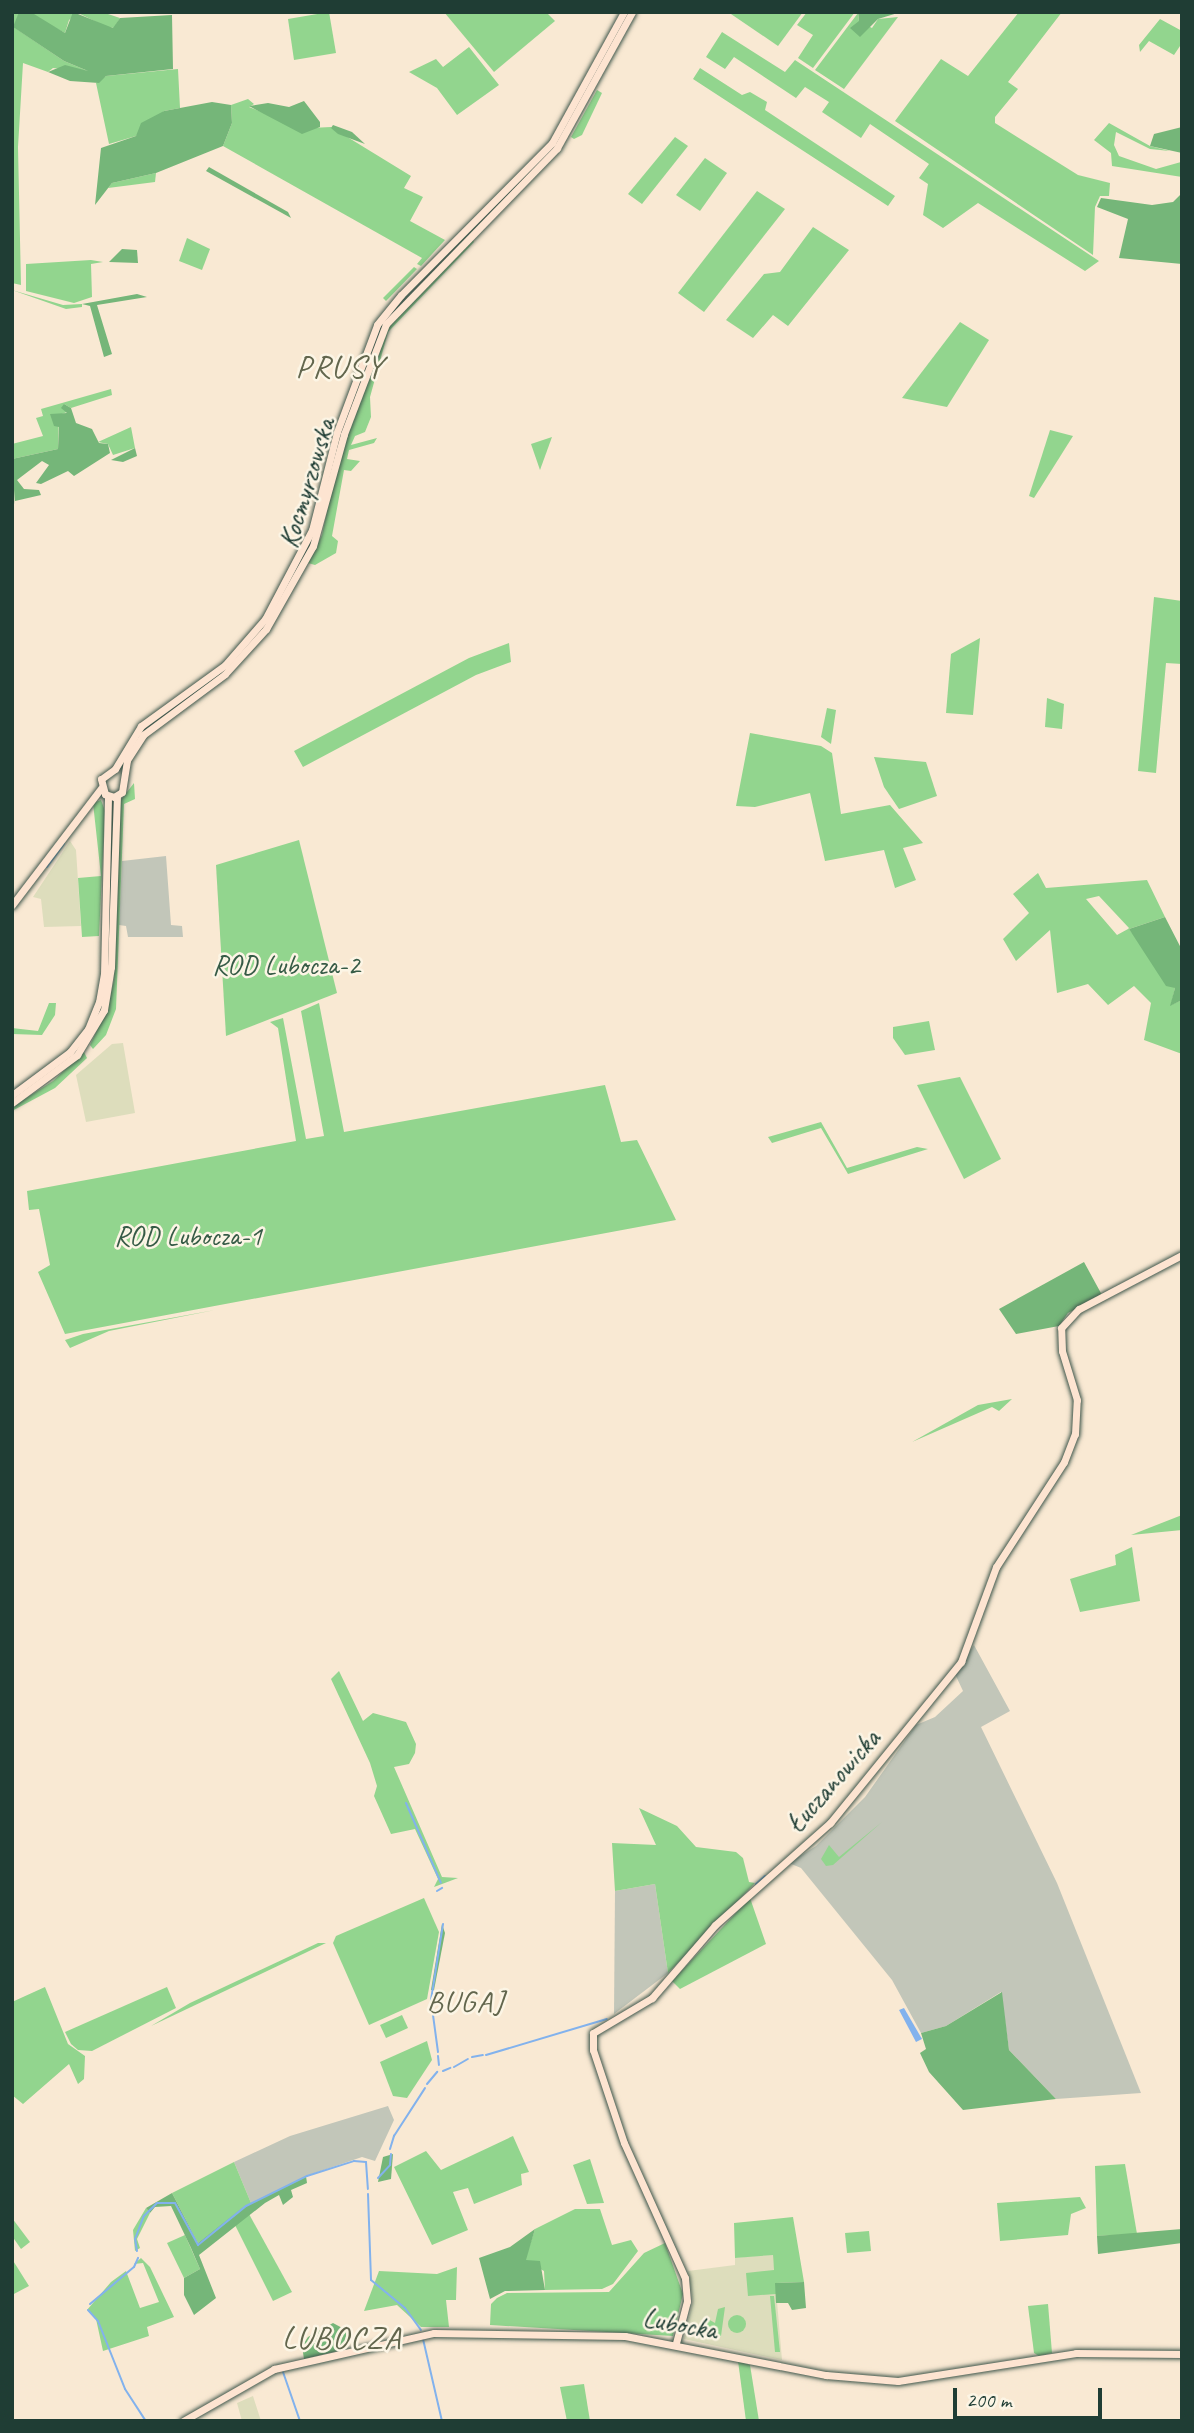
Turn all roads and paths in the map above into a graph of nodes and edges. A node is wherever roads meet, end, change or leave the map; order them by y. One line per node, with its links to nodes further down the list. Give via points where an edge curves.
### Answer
1 (624, 12): 3 (main road, Kocmyrzowska, via 552,143 377,325 337,432 312,530 265,619 225,665 141,726)
2 (632, 12): 4 (main road, Kocmyrzowska, via 557,148 386,324 344,434 313,546 266,629 225,674 152,726 131,751)
3 (111, 773): 4 (main road); 5 (main road, via 103,777)
4 (122, 778): 6 (main road, via 124,787)
5 (104, 793): 6 (main road); 7 (main road, via 89,801); 8 (main road, via 104,974 99,1002 88,1029 70,1052)
6 (117, 796): 9 (main road, via 111,967 104,1010 77,1055)
7 (12, 905)
8 (12, 1095)
9 (12, 1103)
10 (1182, 1255): 11 (main road, Łuczanowicka, via 1079,1309 1061,1328 1062,1351 1077,1400 1075,1434 1063,1462 996,1567 961,1662 830,1823 715,1925 652,1998 593,2033 593,2050 624,2143 685,2278 687,2301)
11 (676, 2343): 12 (main road, Lubocka, via 826,2375 898,2381 1076,2353); 13 (main road, Lubocka, via 579,2333 416,2335 274,2370)
12 (1182, 2354)
13 (183, 2421)

